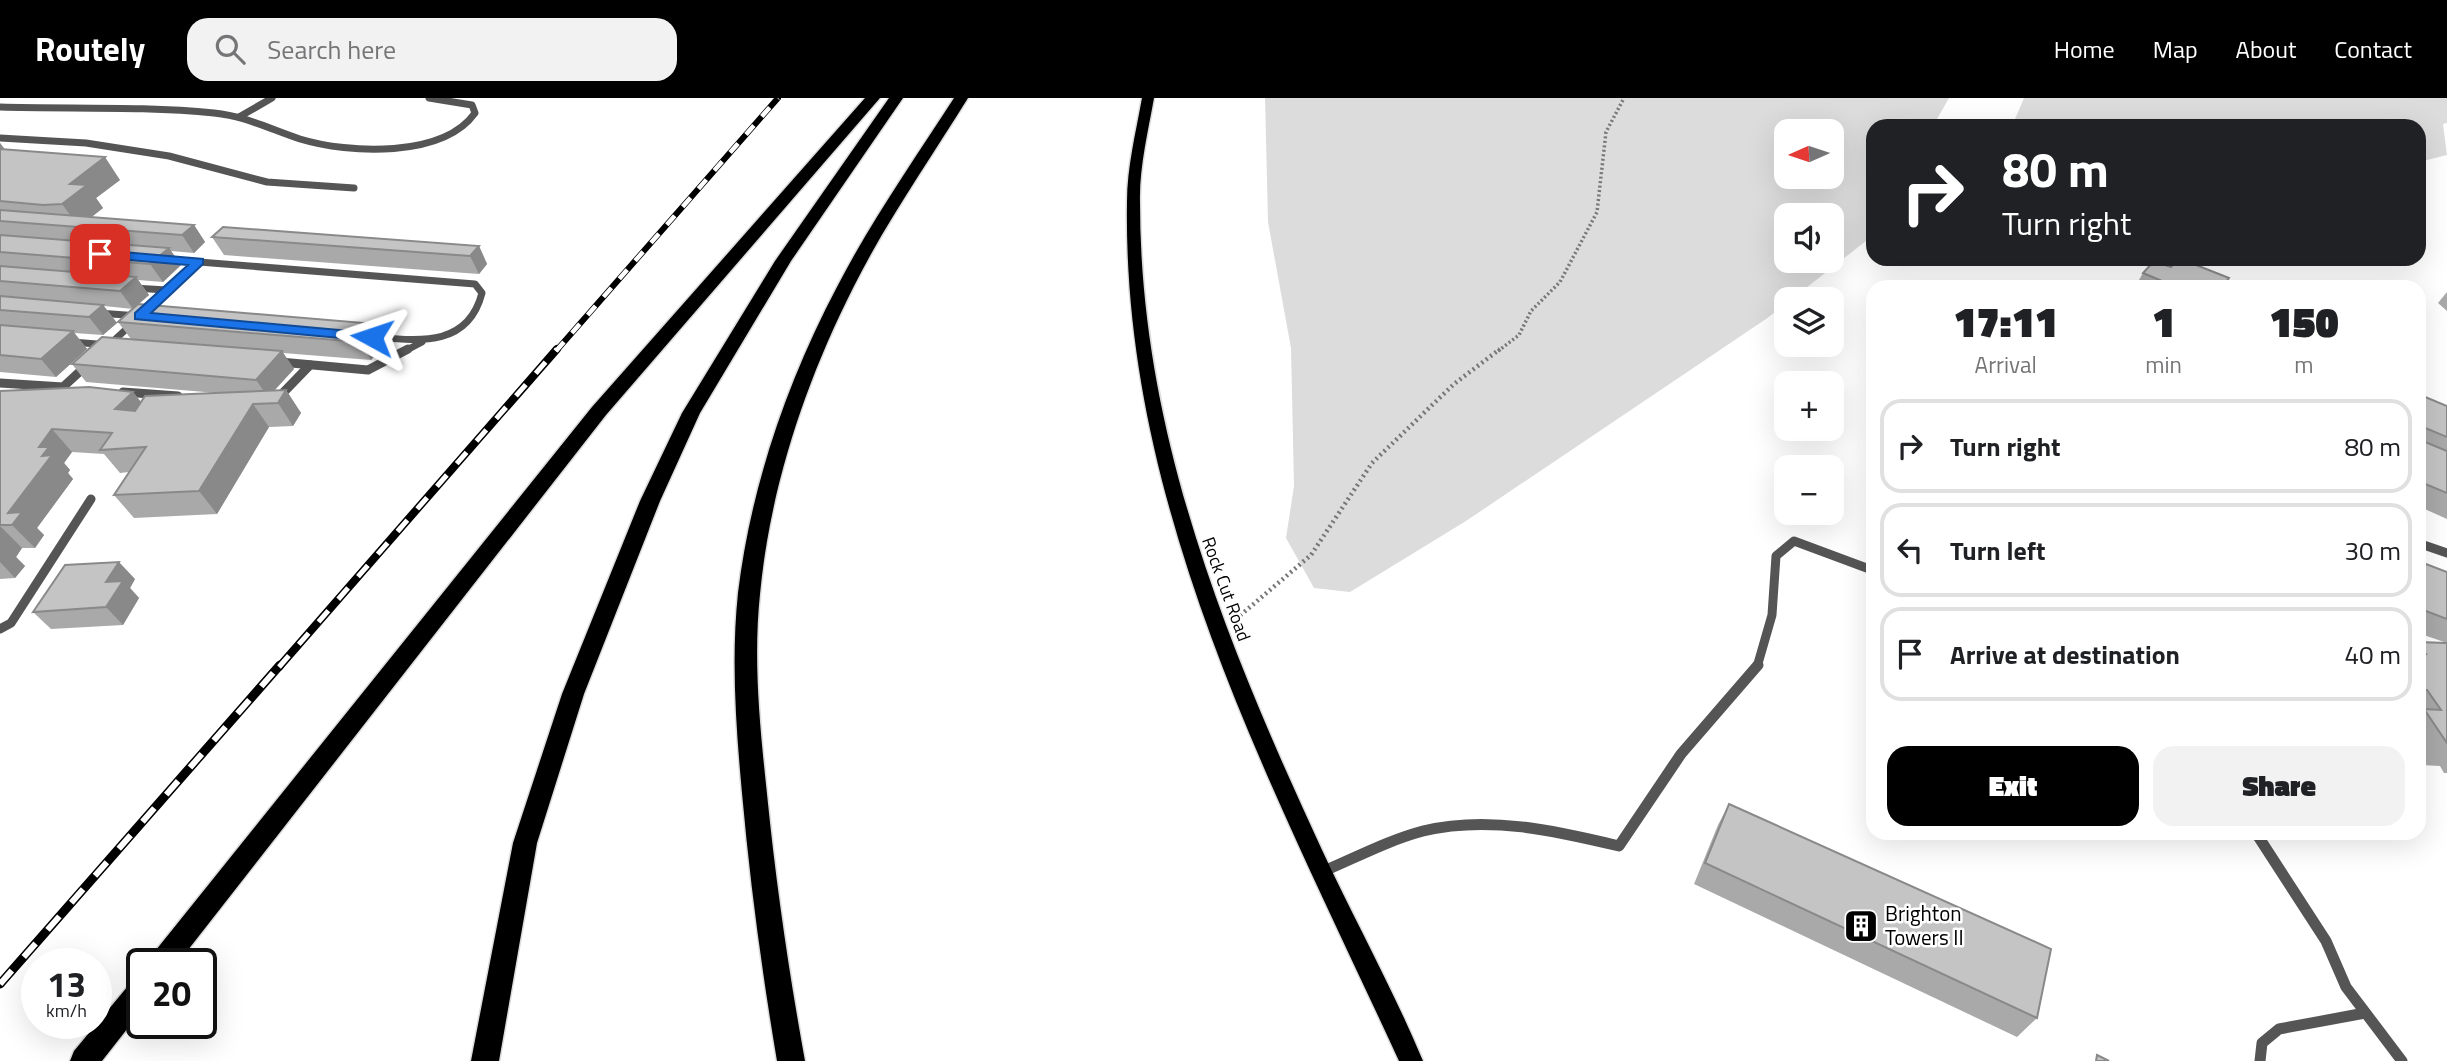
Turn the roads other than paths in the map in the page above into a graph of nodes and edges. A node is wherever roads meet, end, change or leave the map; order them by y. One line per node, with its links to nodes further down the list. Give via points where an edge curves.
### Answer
1 (272, 98): 8 (lane)
2 (429, 98): 8 (lane, via 472,105 472,122 456,135 426,146 377,147 304,139)
3 (873, 98): 38 (highway, via 599,411)
4 (896, 98): 42 (highway, via 776,273 691,413 650,501 573,694 525,843)
5 (961, 98): 43 (highway, via 871,241 831,315 764,496 749,594 745,689 771,953)
6 (1148, 98): 37 (main road, Rock Cut Road, via 1133,202 1136,299 1160,446 1178,518 1241,695)
7 (0, 107): 8 (lane, via 177,111)
8 (239, 118)
9 (0, 138): 10 (lane, via 86,143 169,156 267,183)
10 (354, 188)
11 (159, 259): 12 (lane)
12 (199, 262): 14 (lane); 19 (lane, via 475,284 482,293 480,311 468,325)
13 (125, 287): 14 (lane)
14 (167, 290): 16 (lane)
15 (89, 312): 16 (lane)
16 (140, 316): 17 (lane); 21 (lane)
17 (153, 317)
18 (369, 337): 19 (lane)
19 (423, 341): 24 (lane, via 368,370)
20 (68, 342): 21 (lane)
21 (109, 345): 22 (lane); 26 (lane)
22 (122, 347)
23 (270, 361): 24 (lane)
24 (310, 365): 30 (lane)
25 (0, 383): 26 (lane)
26 (64, 387): 27 (lane)
27 (77, 388)
28 (119, 391): 29 (lane)
29 (188, 397)
30 (272, 404)
31 (91, 499): 35 (lane, via 11,623)
32 (2426, 546): 33 (lane)
33 (2447, 553)
34 (1866, 568): 37 (lane, via 1794,541 1776,556 1772,615 1757,668 1681,754 1619,846 1564,832 1464,824 1423,831)
35 (0, 629)
36 (2261, 840): 40 (lane, via 2326,941 2346,987)
37 (1324, 871): 44 (main road, Rock Cut Road)
38 (174, 948)
39 (126, 1009): 41 (highway)
40 (2365, 1013): 45 (lane, via 2279,1029 2262,1043); 46 (lane)
41 (84, 1061)
42 (485, 1061)
43 (791, 1061)
44 (1411, 1061)
45 (2260, 1061)
46 (2402, 1061)

